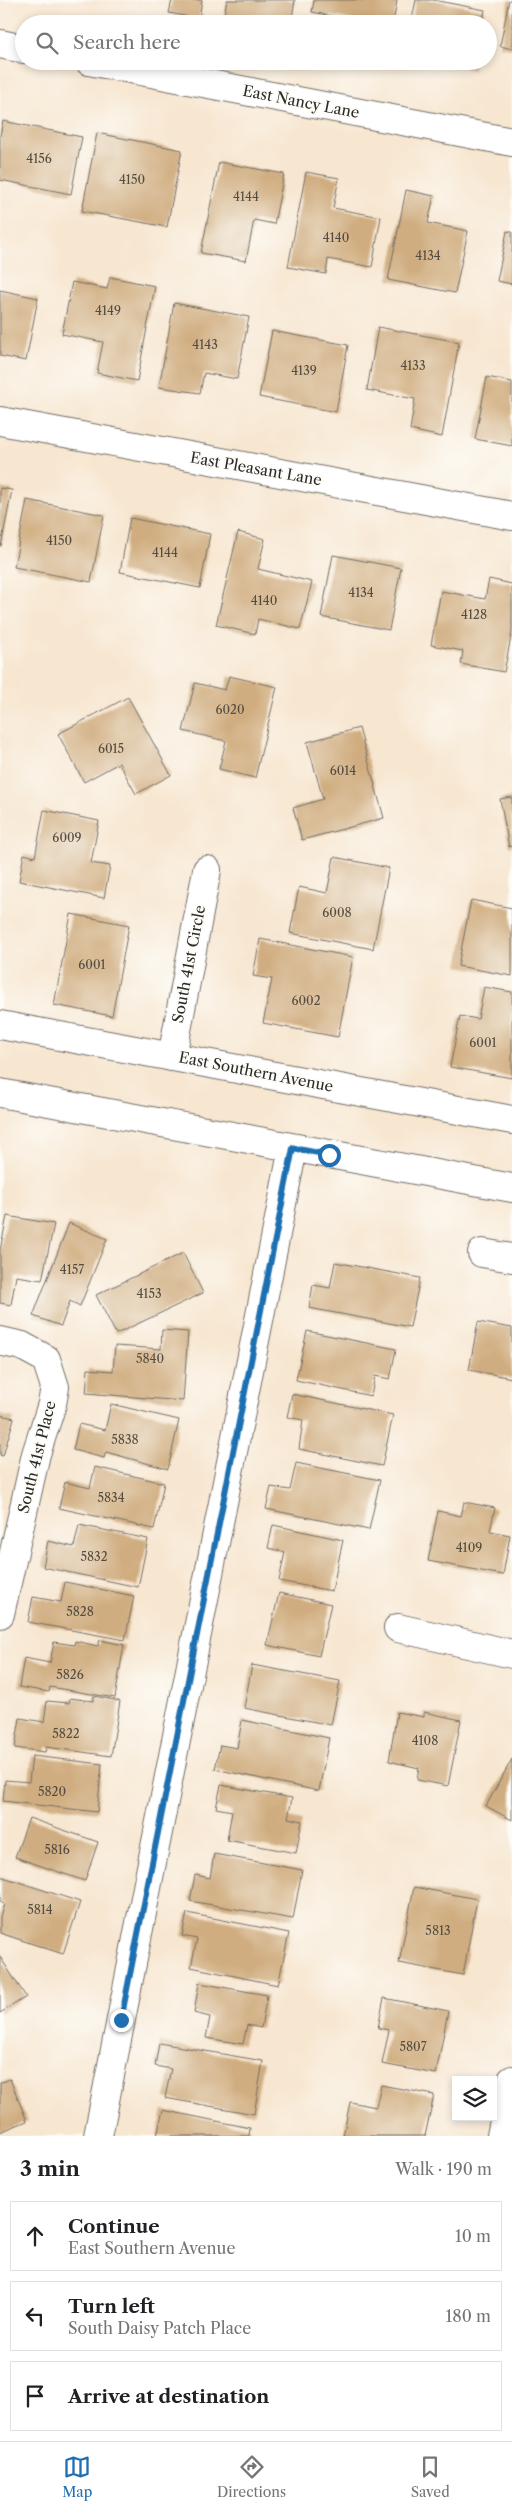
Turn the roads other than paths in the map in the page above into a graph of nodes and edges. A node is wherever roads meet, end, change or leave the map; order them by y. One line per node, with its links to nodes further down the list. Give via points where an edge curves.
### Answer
1 (0, 44): 2 (street)
2 (15, 47)
3 (136, 70): 4 (street, East Nancy Lane)
4 (512, 142)
5 (0, 421): 6 (street, East Pleasant Lane)
6 (512, 516)
7 (207, 870): 9 (street, South 41st Circle)
8 (0, 1025): 9 (street, East Southern Avenue)
9 (172, 1057): 11 (street, East Southern Avenue)
10 (0, 1093): 12 (street)
11 (512, 1120)
12 (293, 1148): 13 (street); 21 (street)
13 (512, 1188)
14 (482, 1252): 15 (street)
15 (512, 1258)
16 (0, 1342): 17 (street, South 41st Place, via 22,1346 46,1359 55,1387 36,1454)
17 (0, 1614)
18 (398, 1628): 19 (street)
19 (512, 1654)
20 (512, 2080): 22 (street)
21 (98, 2136)
22 (501, 2136)

